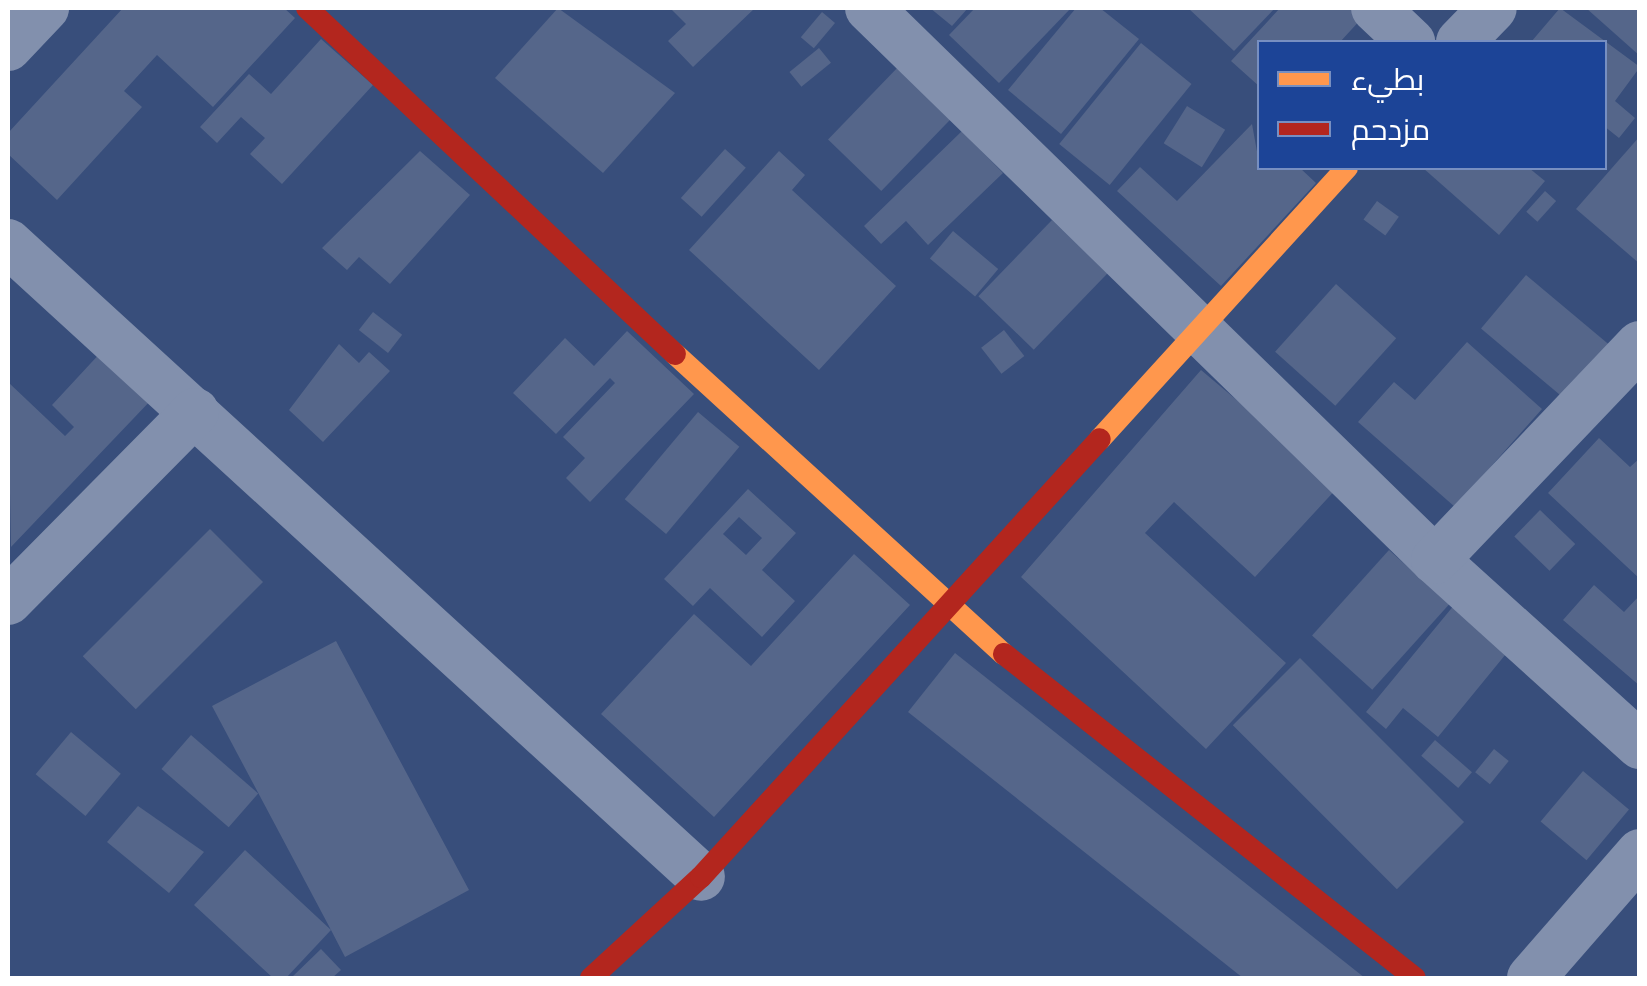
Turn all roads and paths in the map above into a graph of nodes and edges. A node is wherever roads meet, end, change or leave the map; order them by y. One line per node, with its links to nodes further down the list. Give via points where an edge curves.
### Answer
1 (45, 8): 8 (street)
2 (307, 8): 16 (main road)
3 (868, 8): 11 (street)
4 (1375, 8): 6 (street)
5 (1492, 8): 7 (street)
6 (1409, 40)
7 (1462, 40)
8 (8, 46)
9 (1345, 170): 11 (main road)
10 (8, 243): 13 (street)
11 (1202, 329): 14 (street); 16 (main road)
12 (1640, 345): 14 (street)
13 (194, 412): 15 (street); 19 (street)
14 (1435, 560): 17 (street)
15 (8, 601)
16 (946, 609): 19 (main road); 21 (main road)
17 (1640, 745)
18 (1640, 853): 22 (street)
19 (701, 878): 20 (main road)
20 (591, 978)
21 (1415, 978)
22 (1531, 978)

